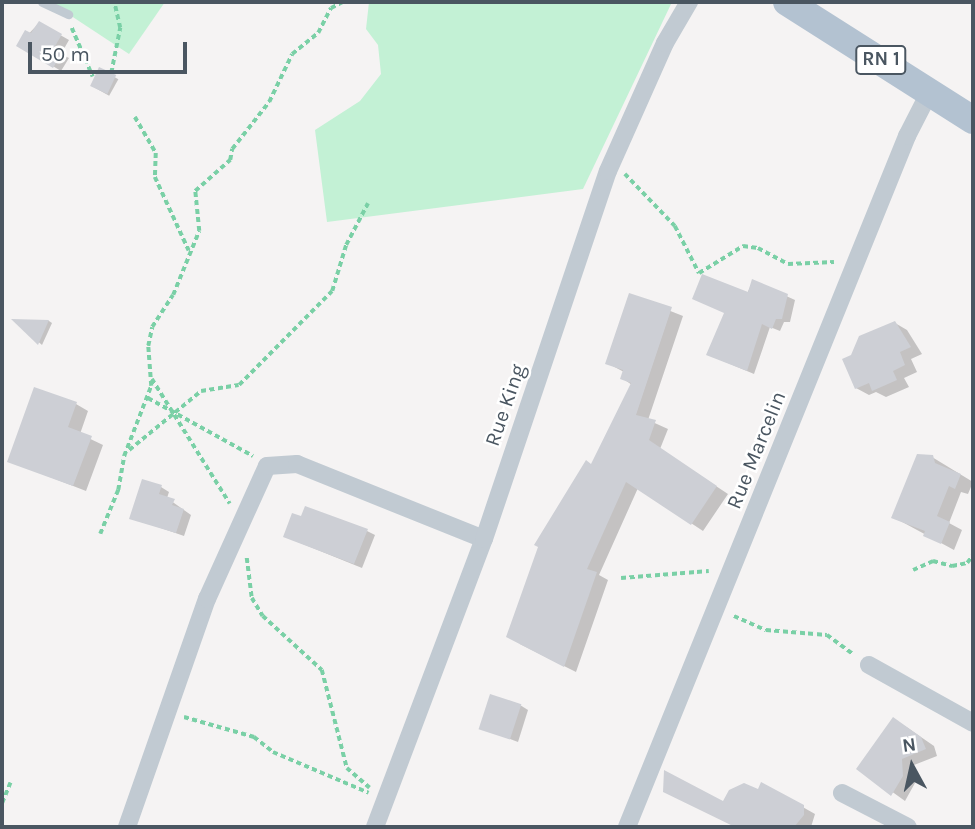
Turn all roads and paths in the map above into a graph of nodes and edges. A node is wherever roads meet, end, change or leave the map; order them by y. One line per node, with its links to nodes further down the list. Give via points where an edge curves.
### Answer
1 (42, 2): 6 (lane)
2 (114, 2): 7 (path, via 120,28)
3 (343, 2): 14 (path, via 331,8 318,33 292,54 269,102 232,149 230,160 195,191 199,231)
4 (689, 2): 12 (street, Rue King, via 665,43)
5 (787, 2): 9 (main road, RN 1)
6 (68, 14): 8 (path)
7 (111, 73)
8 (93, 77)
9 (930, 92): 11 (main road, RN 1); 15 (street, Rue Marcelin)
10 (135, 117): 14 (path, via 156,153 155,177)
11 (973, 120)
12 (613, 160): 15 (path, via 675,226 699,273 743,246 758,248 788,264); 23 (street, Rue King)
13 (368, 203): 18 (path, via 346,245 332,290 239,385 201,391)
14 (189, 253): 16 (path, via 173,295 152,327 148,346)
15 (858, 260): 26 (street, Rue Marcelin)
16 (152, 379): 17 (path); 18 (path)
17 (148, 398): 18 (path); 19 (path)
18 (173, 411): 19 (path); 20 (path); 21 (path)
19 (124, 456): 22 (path, via 118,490)
20 (267, 466): 21 (street); 23 (street, via 297,464)
21 (239, 527): 30 (street, via 207,599); 34 (path, via 251,571 252,598 263,616 323,670 347,768)
22 (100, 534)
23 (484, 539): 34 (street, Rue King)
24 (973, 555): 25 (path, via 967,563 952,566 933,561)
25 (913, 570)
26 (732, 572): 27 (path, via 714,565 703,574 690,571); 28 (street, Rue Marcelin)
27 (621, 578)
28 (715, 611): 29 (path, via 766,630 827,635); 38 (street, Rue Marcelin)
29 (869, 665): 31 (street)
30 (168, 710): 34 (path, via 214,729 254,737 273,752 315,766); 36 (street)
31 (973, 723)
32 (10, 783): 35 (path)
33 (842, 793): 39 (street)
34 (384, 801): 37 (street, Rue King)
35 (2, 803)
36 (127, 827)
37 (375, 827)
38 (627, 827)
39 (908, 827)

